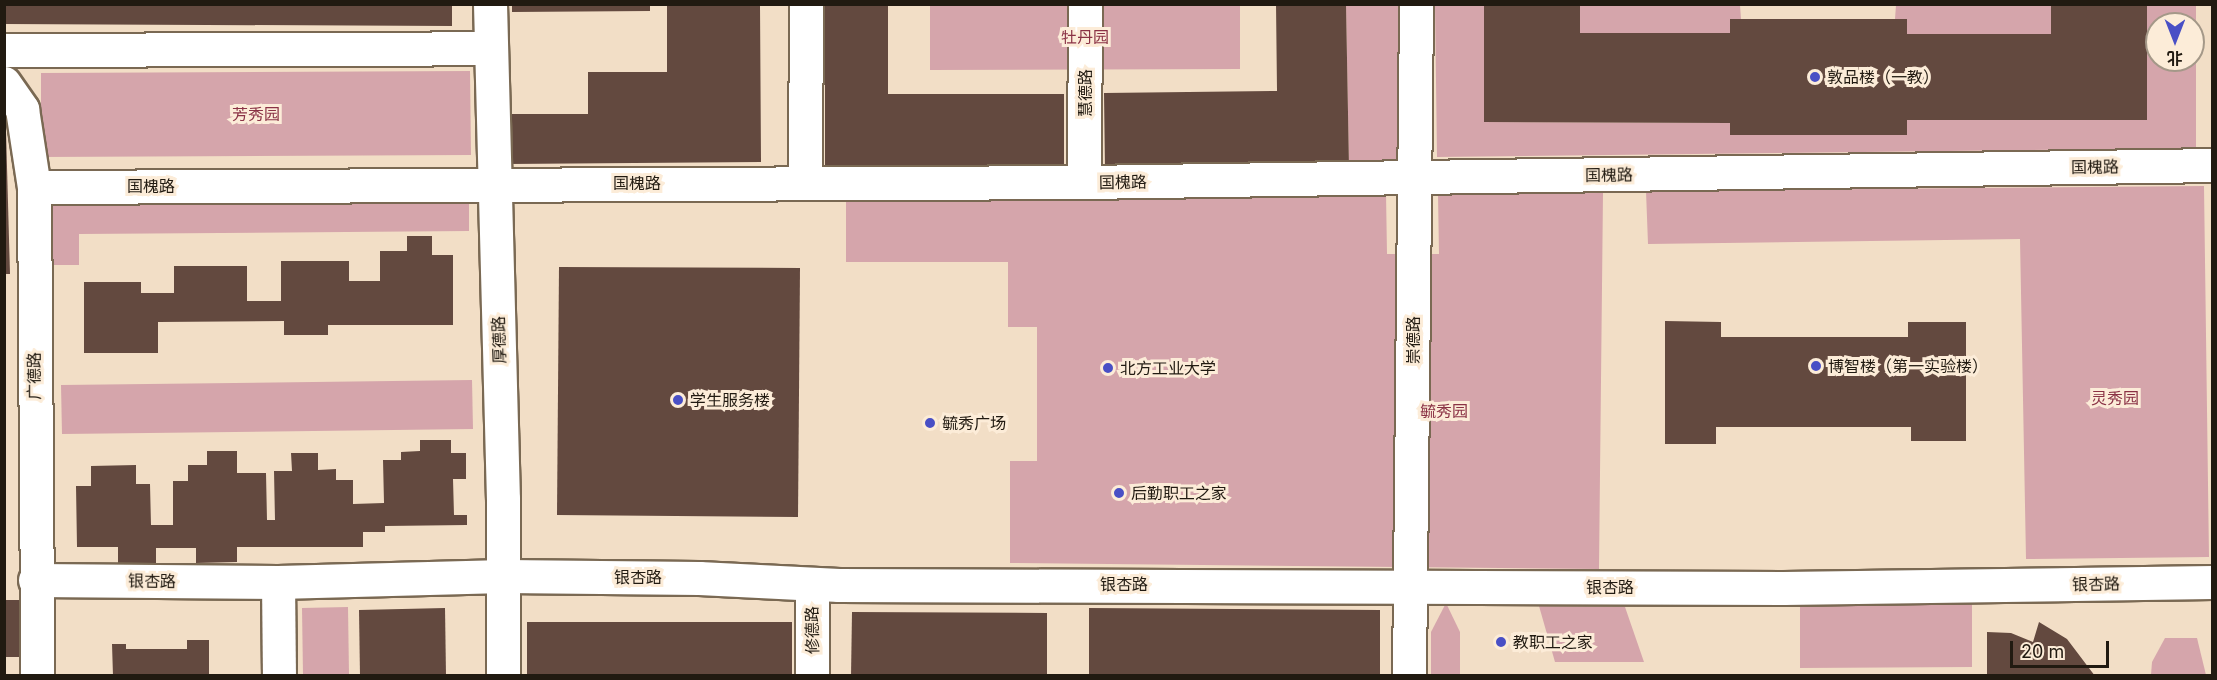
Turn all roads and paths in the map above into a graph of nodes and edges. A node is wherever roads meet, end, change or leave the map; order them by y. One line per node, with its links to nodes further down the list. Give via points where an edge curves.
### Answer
1 (490, 4): 5 (street, 厚德路)
2 (806, 4): 10 (street)
3 (1085, 4): 11 (street, 慧德路)
4 (1416, 4): 9 (street, 崇德路)
5 (491, 48): 6 (street); 12 (street, 厚德路)
6 (4, 50)
7 (4, 83): 13 (street, 广德路, via 21,109)
8 (2212, 165): 9 (street, 国槐路)
9 (1414, 178): 11 (street, 国槐路); 19 (street, 崇德路)
10 (805, 182): 11 (street, 国槐路); 12 (street, 国槐路)
11 (1084, 182)
12 (494, 183): 13 (street, 国槐路); 14 (street, 厚德路)
13 (34, 187): 15 (street, 广德路)
14 (504, 576): 16 (street, 银杏路); 18 (street, 银杏路, via 699,578); 22 (street, 厚德路)
15 (35, 580): 16 (street, 银杏路); 20 (street, 广德路)
16 (278, 582): 21 (street)
17 (2212, 582): 19 (street, 银杏路, via 1783,588)
18 (812, 584): 19 (street, 银杏路); 23 (street, 修德路)
19 (1410, 586): 24 (street, 崇德路)
20 (37, 675)
21 (279, 675)
22 (503, 675)
23 (812, 675)
24 (1409, 675)

